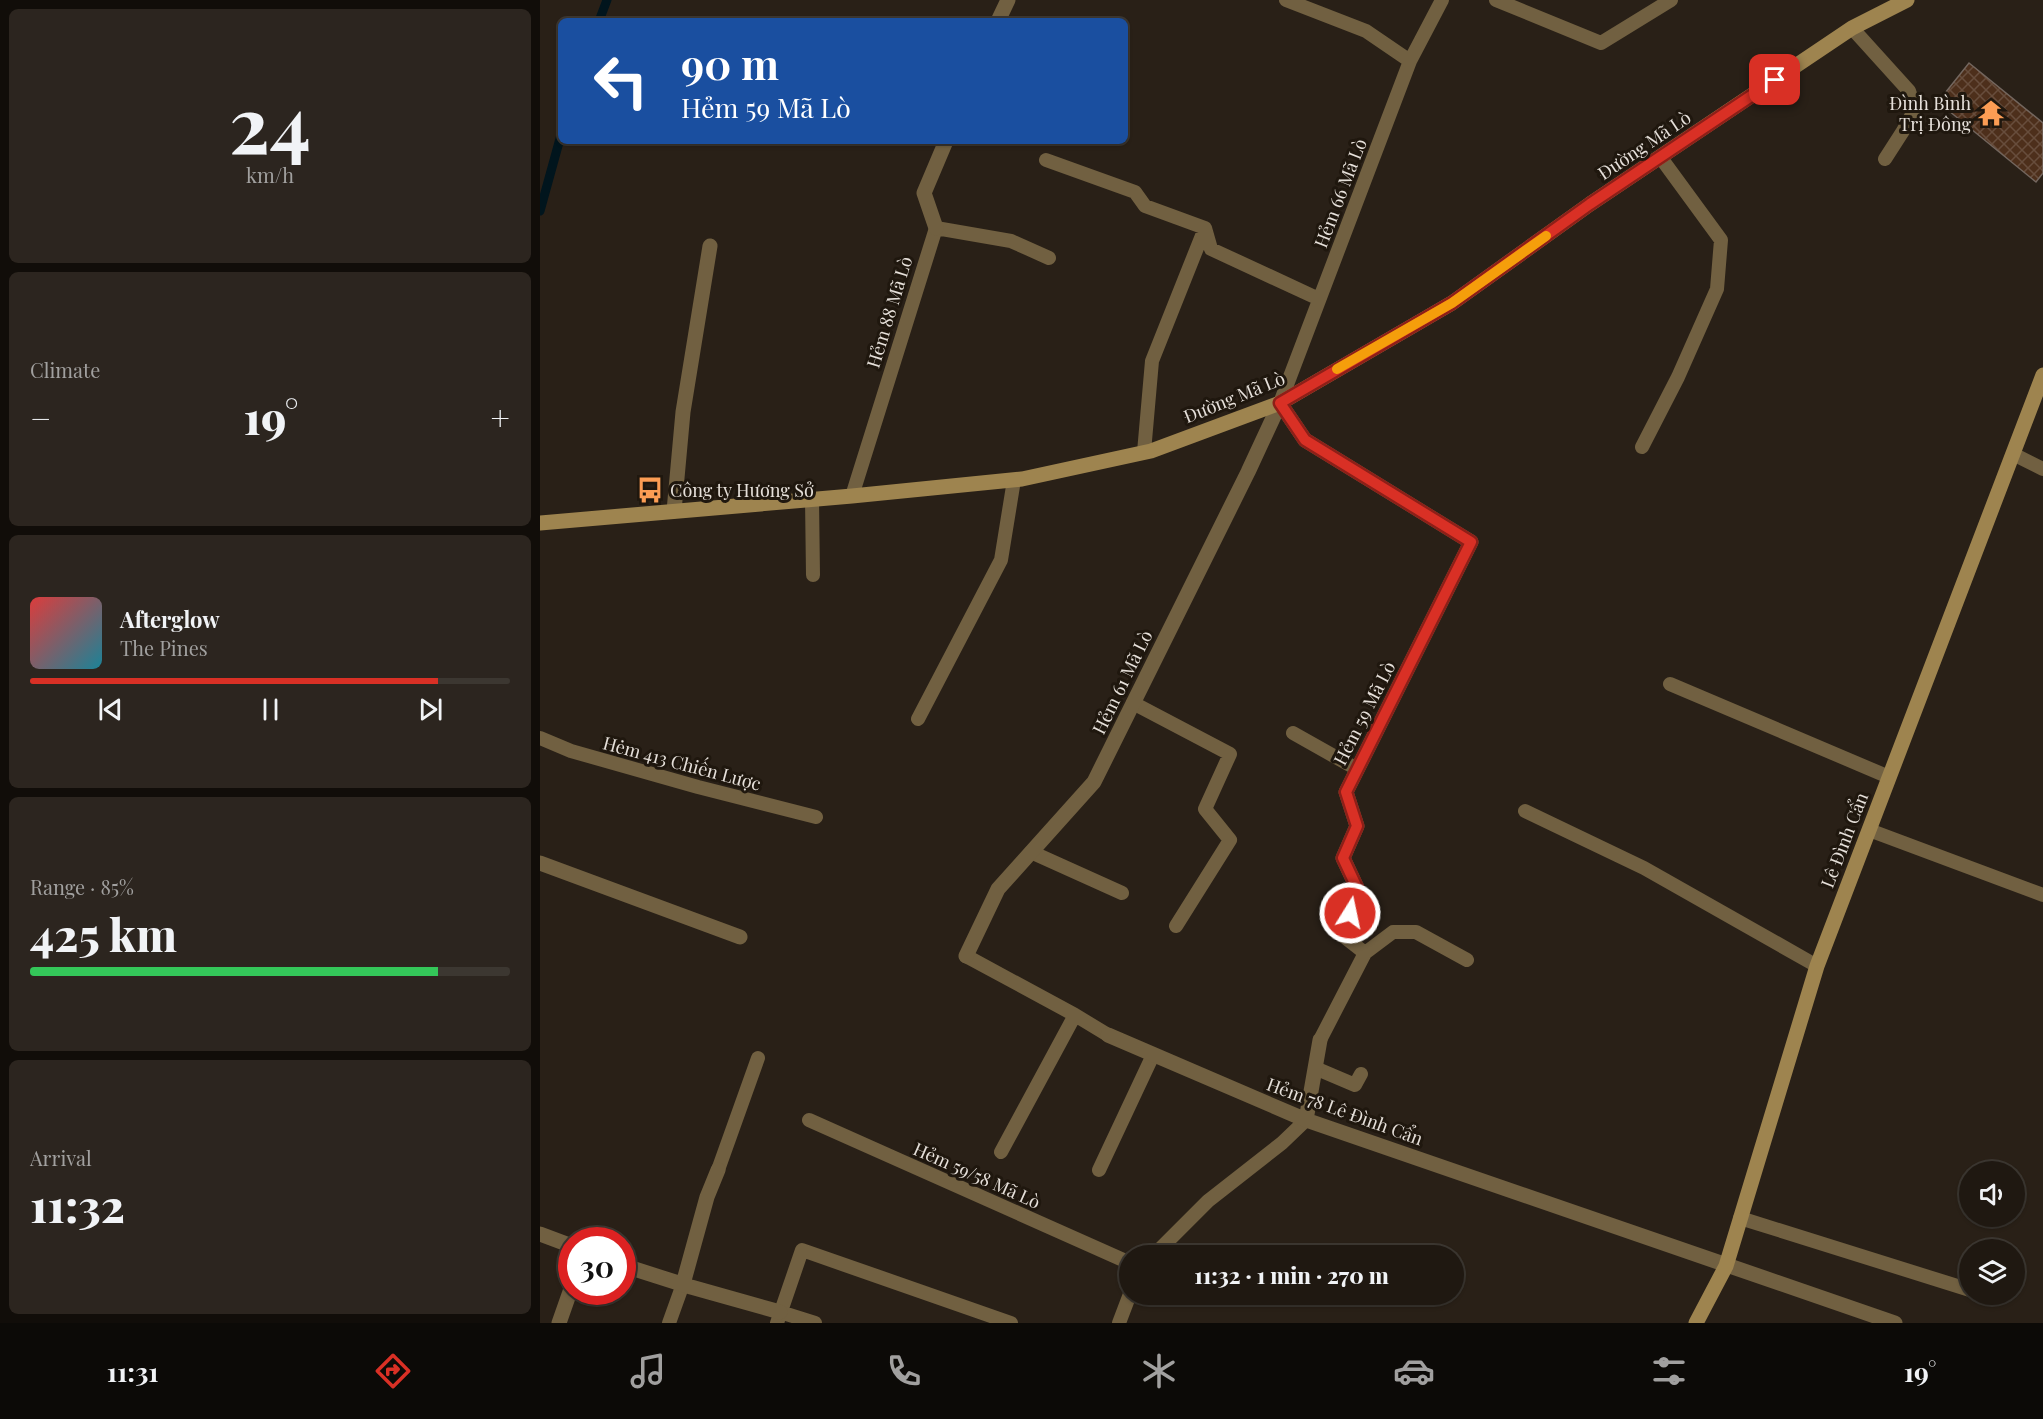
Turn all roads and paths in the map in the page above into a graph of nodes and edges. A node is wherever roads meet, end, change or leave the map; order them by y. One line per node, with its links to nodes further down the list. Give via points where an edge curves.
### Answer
1 (1008, 0): 7 (street)
2 (1286, 0): 9 (lane, via 1366,31)
3 (1442, 0): 9 (lane, Hẻm 66 Mã Lò)
4 (1496, 0): 5 (lane, via 1601,43)
5 (1671, 0)
6 (1907, 0): 8 (main road, Đường Mã Lò)
7 (999, 18)
8 (1852, 28): 11 (main road, Đường Mã Lò); 12 (lane, via 1909,91 1915,109)
9 (1410, 61): 18 (lane, Hẻm 66 Mã Lò)
10 (944, 144): 14 (street, via 924,193)
11 (1661, 158): 20 (main road, Đường Mã Lò, via 1452,303); 21 (lane, via 1721,240 1717,289)
12 (1885, 159)
13 (1046, 160): 15 (lane, via 1135,192 1145,206)
14 (936, 228): 17 (lane, via 1011,241); 26 (lane, Hẻm 88 Mã Lò)
15 (1205, 228): 18 (lane, via 1211,249); 22 (lane, via 1152,361)
16 (710, 246): 28 (street, via 682,412)
17 (1049, 258)
18 (1319, 299): 20 (lane, Hẻm 66 Mã Lò)
19 (2043, 375): 23 (main road, Lê Đình Cẩn)
20 (1280, 403): 22 (main road, Đường Mã Lò); 32 (street, Hẻm 61 Mã Lò); 36 (street, Hẻm 59 Mã Lò, via 1305,440 1471,542)
21 (1642, 447)
22 (1144, 452): 25 (main road, Đường Mã Lò)
23 (2013, 454): 24 (lane); 37 (main road, Lê Đình Cẩn)
24 (2043, 469)
25 (1014, 480): 26 (main road, Đường Mã Lò); 33 (lane, via 1001,560)
26 (852, 496): 27 (main road, Đường Mã Lò)
27 (812, 499): 28 (main road, Đường Mã Lò); 30 (lane)
28 (674, 512): 29 (main road, Đường Mã Lò)
29 (540, 523)
30 (813, 574)
31 (1670, 684): 37 (lane)
32 (1133, 703): 41 (street, Hẻm 61 Mã Lò, via 1094,782); 46 (lane, via 1230,754 1205,809 1230,840)
33 (918, 719)
34 (1293, 733): 36 (lane)
35 (540, 738): 39 (lane, Hėm 413 Chiến Lược, via 571,751)
36 (1357, 769): 45 (street, Hẻm 59 Mã Lò, via 1346,792 1357,826 1343,858 1358,890)
37 (1889, 777): 40 (main road, Lê Đình Cẩn)
38 (1525, 811): 51 (lane, via 1644,868)
39 (816, 817)
40 (1869, 830): 44 (lane); 51 (main road, Lê Đình Cẩn)
41 (1031, 852): 43 (lane); 49 (street, Hẻm 61 Mã Lò, via 998,889)
42 (540, 863): 47 (street)
43 (1122, 893)
44 (2043, 895)
45 (1350, 913): 48 (lane, Hẻm 59 Mã Lò, via 1342,935)
46 (1176, 926)
47 (740, 937)
48 (1365, 953): 50 (lane, via 1393,932 1416,932); 54 (lane)
49 (966, 956): 52 (lane, Hẻm 78 Lê Đình Cẩn)
50 (1467, 960)
51 (1817, 966): 64 (main road, Lê Đình Cẩn)
52 (1075, 1015): 53 (lane, Hẻm 78 Lê Đình Cẩn); 61 (lane)
53 (1108, 1035): 55 (street, Hẻm 78 Lê Đình Cẩn)
54 (1320, 1040): 57 (street)
55 (1153, 1055): 60 (street, Hẻm 78 Lê Đình Cẩn); 63 (lane)
56 (758, 1058): 62 (lane)
57 (1315, 1068): 58 (lane, via 1355,1085); 60 (street)
58 (1361, 1074)
59 (809, 1120): 68 (lane, Hẻm 59/58 Mã Lò)
60 (1306, 1120): 67 (lane, via 1208,1201); 69 (street, Hẻm 78 Lê Đình Cẩn)
61 (1001, 1152)
62 (718, 1170): 71 (street)
63 (1099, 1170)
64 (1740, 1218): 69 (main road, Lê Đình Cẩn); 72 (lane)
65 (540, 1234): 66 (street)
66 (558, 1241)
67 (1164, 1245)
68 (1119, 1258)
69 (1726, 1266): 81 (main road, Lê Đình Cẩn); 82 (street, Hẻm 78 Lê Đình Cẩn)
70 (636, 1269): 71 (street)
71 (683, 1284): 75 (street); 77 (lane)
72 (1959, 1287)
73 (565, 1305): 76 (street)
74 (1126, 1305): 80 (lane)
75 (778, 1318): 78 (lane); 79 (lane, via 802,1250)
76 (559, 1323)
77 (669, 1323)
78 (815, 1323)
79 (1011, 1323)
80 (1119, 1323)
81 (1696, 1323)
82 (1894, 1323)

